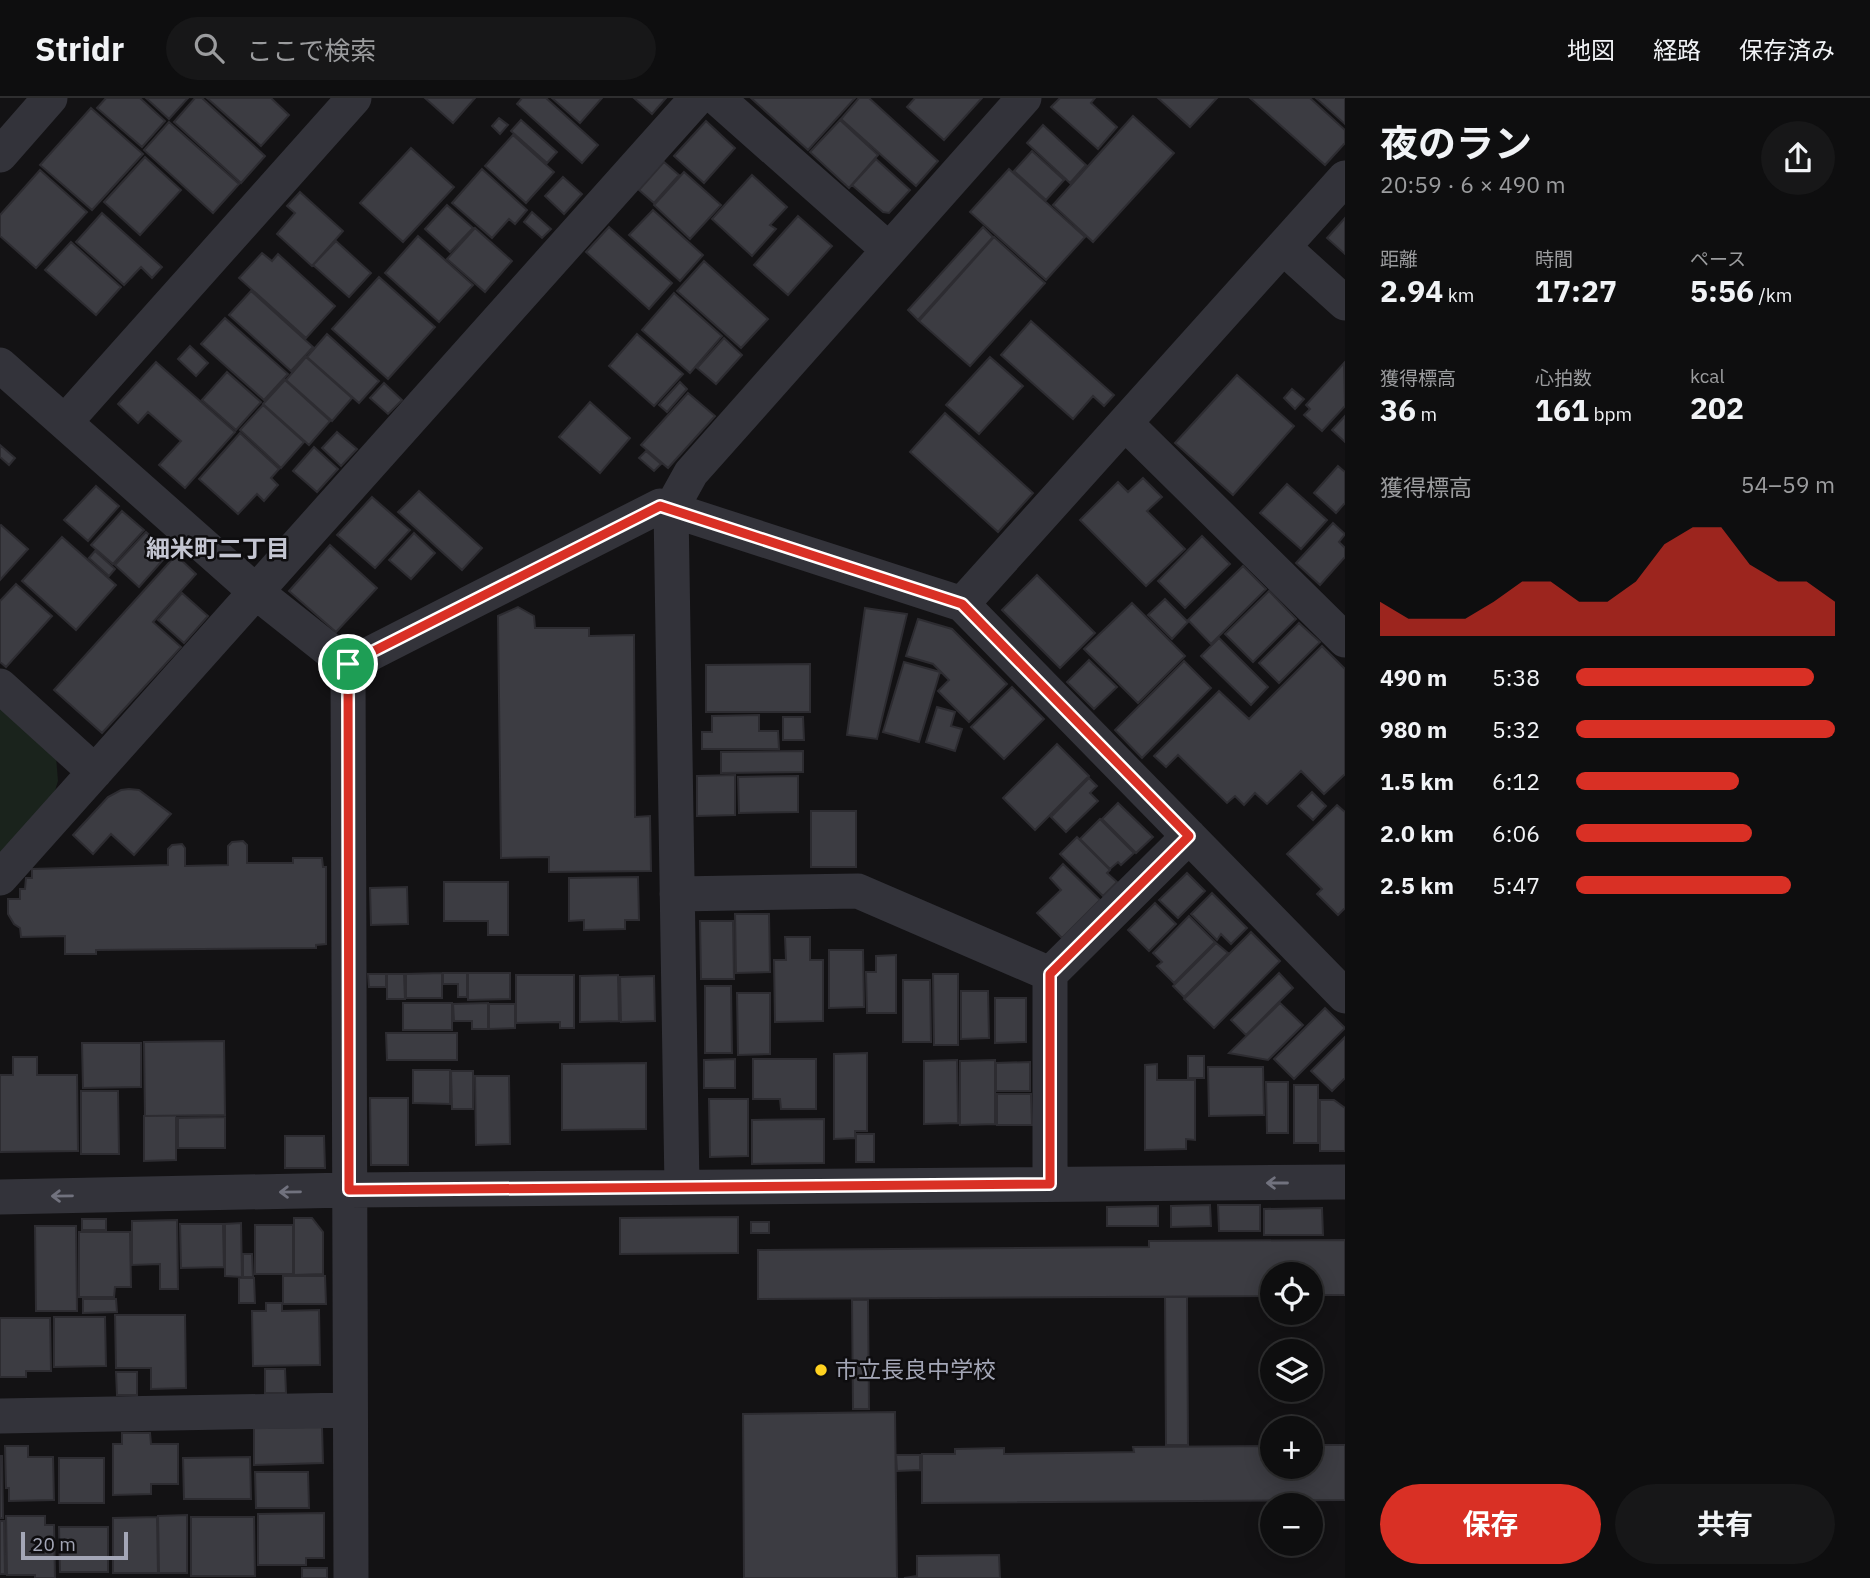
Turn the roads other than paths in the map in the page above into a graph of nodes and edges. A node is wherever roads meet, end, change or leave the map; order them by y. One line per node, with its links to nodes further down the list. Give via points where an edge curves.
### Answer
1 (50, 98): 6 (street)
2 (354, 98): 12 (street)
3 (698, 98): 15 (street)
4 (717, 98): 9 (street)
5 (1024, 98): 9 (street)
6 (0, 155)
7 (1345, 178): 8 (street)
8 (1283, 247): 10 (street); 13 (street)
9 (889, 250): 14 (street, via 691,473)
10 (1345, 303)
11 (0, 365): 12 (street)
12 (65, 422): 15 (street)
13 (1125, 423): 16 (street); 17 (street)
14 (671, 509): 16 (street); 18 (street, via 660,506); 23 (street)
15 (256, 592): 18 (street); 20 (street)
16 (962, 604): 21 (street)
17 (1345, 640)
18 (348, 664): 29 (street)
19 (0, 686): 20 (street)
20 (95, 772): 22 (street)
21 (1189, 836): 24 (street); 25 (street)
22 (0, 878)
23 (677, 894): 24 (street, via 858,891); 28 (street)
24 (1050, 974): 27 (street)
25 (1345, 996)
26 (1345, 1182): 27 (street, one-way to 27)
27 (1050, 1184): 28 (street)
28 (682, 1187): 29 (street)
29 (349, 1190): 30 (street, one-way to 30); 31 (street)
30 (0, 1198)
31 (350, 1410): 32 (street); 33 (street)
32 (0, 1416)
33 (351, 1578)

